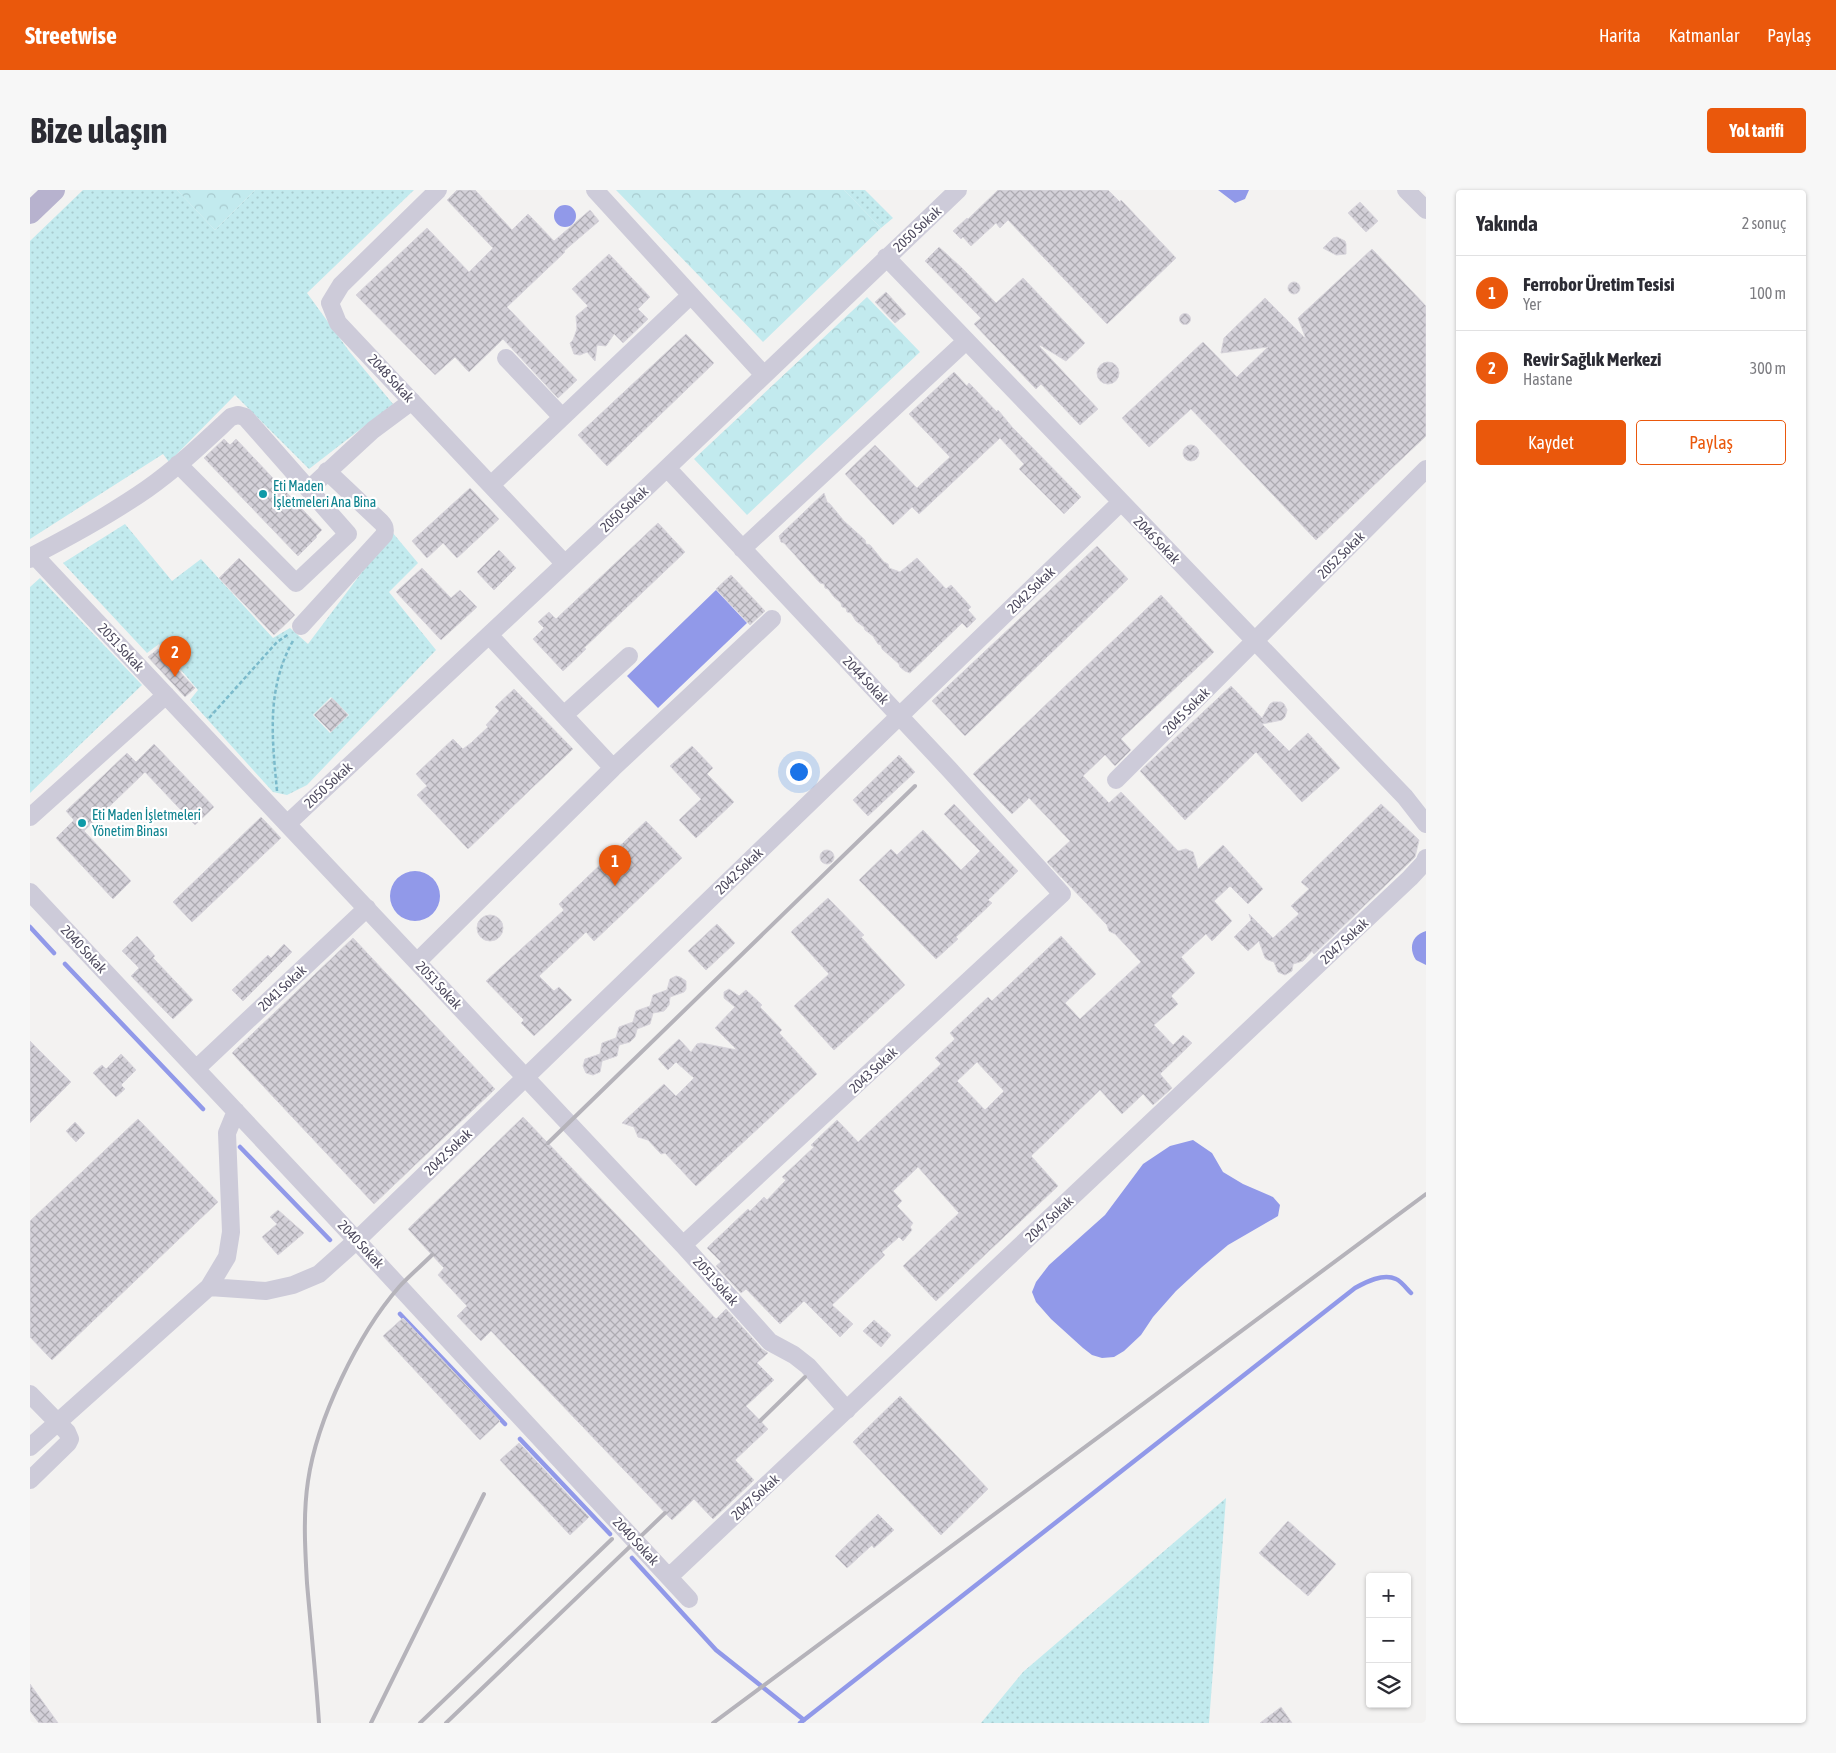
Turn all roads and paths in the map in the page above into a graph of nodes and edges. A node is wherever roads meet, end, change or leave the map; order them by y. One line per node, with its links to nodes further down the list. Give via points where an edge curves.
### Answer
1 (54, 190): 7 (main road)
2 (438, 190): 13 (street, 2048 Sokak, via 341,285 330,303 338,323)
3 (595, 190): 9 (street)
4 (958, 190): 8 (street, 2050 Sokak)
5 (1406, 190): 6 (street)
6 (1426, 210)
7 (30, 213)
8 (886, 257): 10 (street, 2046 Sokak); 12 (street, 2050 Sokak)
9 (691, 295): 12 (street); 14 (street)
10 (966, 341): 21 (street, 2046 Sokak); 22 (street)
11 (506, 358): 14 (street)
12 (764, 375): 16 (street, 2050 Sokak)
13 (412, 402): 18 (street, via 373,430); 19 (street, 2048 Sokak)
14 (562, 417): 19 (street)
15 (178, 464): 20 (street, via 231,417 242,416); 20 (street, via 296,583 348,534); 23 (street, via 147,489)
16 (667, 468): 22 (street, 2044 Sokak); 24 (street, 2050 Sokak)
17 (1426, 469): 28 (street, 2052 Sokak)
18 (327, 471): 20 (street); 26 (street, via 384,525 385,532)
19 (491, 485): 24 (street, 2048 Sokak)
20 (309, 489)
21 (1121, 502): 28 (street, 2046 Sokak); 32 (street, 2042 Sokak)
22 (742, 548): 32 (street, 2044 Sokak)
23 (32, 557): 30 (street, 2051 Sokak)
24 (565, 564): 27 (street, 2050 Sokak)
25 (772, 619): 34 (street)
26 (301, 626): 33 (path, via 276,642); 37 (path, via 286,652 272,705 275,766)
27 (489, 635): 31 (street); 37 (street, 2050 Sokak)
28 (1255, 642): 35 (street, 2045 Sokak); 38 (street, 2046 Sokak, via 1405,796)
29 (629, 656): 31 (street)
30 (166, 695): 33 (street, 2051 Sokak); 36 (street)
31 (564, 715): 34 (street)
32 (899, 716): 41 (street, 2044 Sokak); 45 (street, 2042 Sokak)
33 (198, 730): 37 (street, 2051 Sokak)
34 (613, 768): 43 (street)
35 (1116, 780)
36 (30, 817)
37 (283, 820): 42 (street, 2051 Sokak)
38 (1426, 824)
39 (1426, 858): 51 (street, 2047 Sokak, via 1410,878)
40 (30, 892): 44 (street, 2040 Sokak)
41 (1062, 894): 48 (street, 2043 Sokak)
42 (367, 908): 43 (street, 2051 Sokak); 44 (street, 2041 Sokak)
43 (417, 962): 45 (street, 2051 Sokak)
44 (196, 1069): 46 (street, 2040 Sokak)
45 (526, 1077): 47 (street, 2042 Sokak); 48 (street, 2051 Sokak)
46 (236, 1111): 47 (street, 2040 Sokak); 49 (street, via 227,1133 231,1232 227,1257)
47 (357, 1240): 49 (street, 2042 Sokak, via 318,1274 293,1285 266,1291); 55 (street, 2040 Sokak)
48 (684, 1246): 51 (street, 2051 Sokak, via 770,1342 808,1366)
49 (208, 1287): 52 (street)
50 (30, 1394): 52 (street)
51 (847, 1410): 55 (street, 2047 Sokak)
52 (56, 1422): 53 (street); 54 (street, via 70,1439)
53 (30, 1447)
54 (30, 1480)
55 (669, 1577): 56 (street, 2040 Sokak)
56 (689, 1599)

